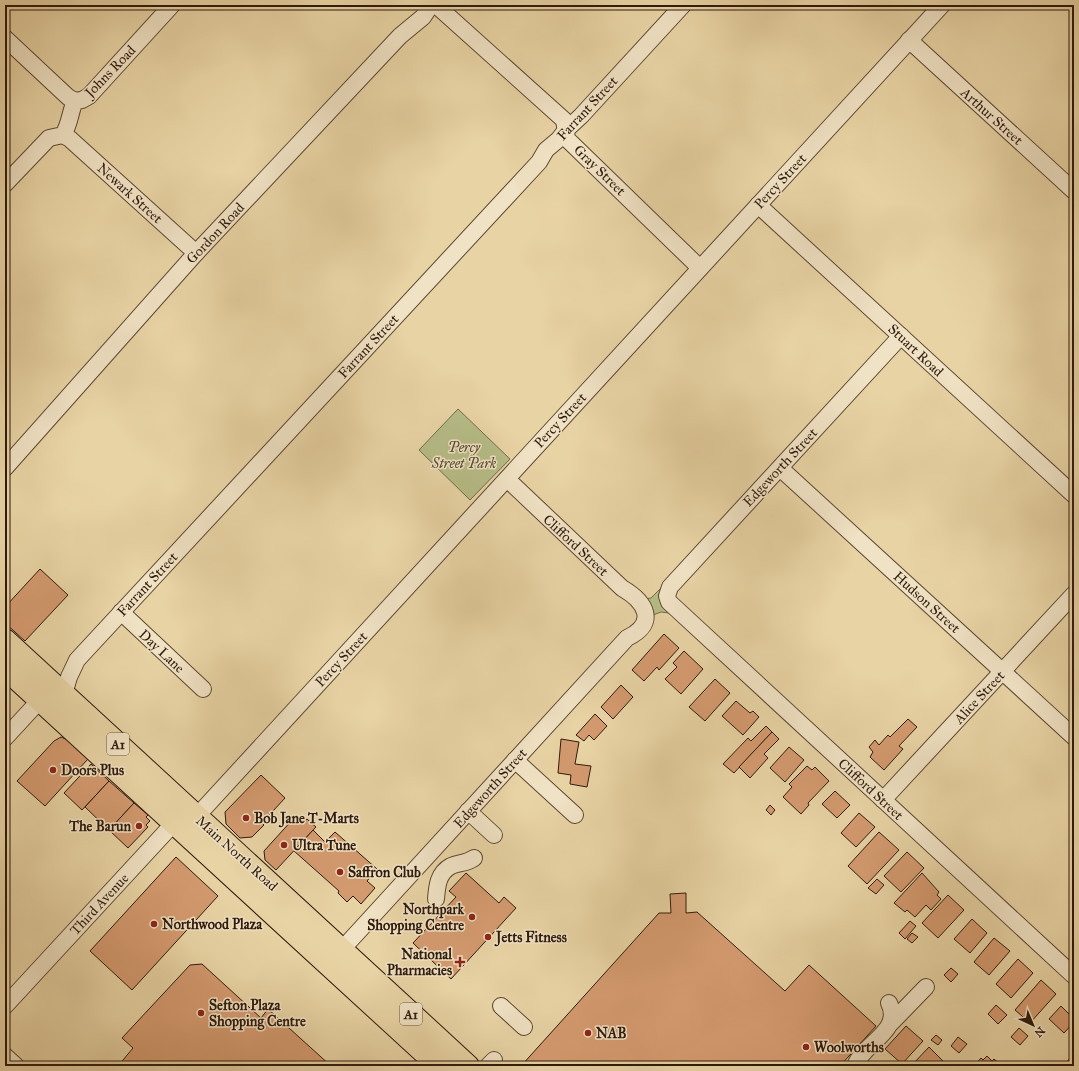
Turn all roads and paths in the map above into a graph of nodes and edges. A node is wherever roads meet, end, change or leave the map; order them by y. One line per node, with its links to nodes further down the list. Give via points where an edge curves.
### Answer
1 (172, 5): 8 (street, Johns Road, via 89,96)
2 (431, 5): 14 (street, Gordon Road, via 423,17 400,36)
3 (436, 5): 9 (street, Gray Street, via 564,120)
4 (682, 5): 9 (street, Farrant Street)
5 (942, 5): 7 (street, Percy Street)
6 (5, 38): 8 (street, via 68,98)
7 (909, 40): 12 (street, Arthur Street); 13 (street, Percy Street)
8 (75, 101): 10 (street, Johns Road)
9 (566, 130): 15 (street, Gray Street, via 567,139); 24 (street, Farrant Street)
10 (63, 135): 11 (street, via 49,138); 14 (street, Newark Street)
11 (5, 184)
12 (1074, 191)
13 (758, 205): 15 (street, Percy Street); 16 (street, Stuart Road)
14 (196, 253): 17 (street, Gordon Road)
15 (700, 268): 19 (street, Percy Street)
16 (901, 336): 18 (street, Edgeworth Street); 20 (street, Stuart Road)
17 (5, 468)
18 (780, 468): 22 (street, Edgeworth Street, via 670,587); 28 (street, Hudson Street)
19 (506, 479): 23 (street, Clifford Street, via 622,588 640,601); 40 (street, Percy Street)
20 (1074, 495)
21 (1074, 594): 28 (street, Alice Street)
22 (669, 602): 37 (street, Clifford Street)
23 (645, 610): 35 (street, Edgeworth Street, via 644,622 634,634 627,638)
24 (121, 612): 26 (street, Farrant Street); 30 (street, Day Lane)
25 (5, 640): 29 (highway, Main North Road / A1)
26 (77, 660): 29 (street); 31 (street, Farrant Street)
27 (5, 668): 32 (highway, Main North Road / A1)
28 (1003, 671): 33 (street, Hudson Street); 37 (street, Alice Street)
29 (43, 675): 31 (highway, Main North Road / A1); 32 (street)
30 (203, 689)
31 (64, 694): 36 (highway, Main North Road / A1)
32 (40, 700): 34 (street); 41 (highway, Main North Road / A1)
33 (1074, 737)
34 (5, 738)
35 (515, 760): 38 (street, Edgeworth Street); 39 (street)
36 (173, 794): 40 (highway, Main North Road / A1); 41 (street)
37 (883, 800): 47 (street, Clifford Street)
38 (468, 811): 42 (street); 46 (street, Edgeworth Street)
39 (575, 815)
40 (197, 816): 43 (street); 46 (highway, Main North Road / A1)
41 (174, 823): 43 (highway, Main North Road / A1); 50 (street, Third Avenue)
42 (494, 835)
43 (195, 842): 46 (highway, Main North Road / A1)
44 (474, 858): 45 (street, via 451,866 438,880)
45 (436, 898)
46 (335, 957): 56 (highway, Main North Road / A1); 57 (highway, Main North Road / A1)
47 (1074, 976)
48 (926, 988): 52 (street)
49 (889, 1003): 52 (street, via 893,1009)
50 (5, 1006)
51 (500, 1006): 53 (street)
52 (891, 1023): 58 (street)
53 (524, 1028)
54 (5, 1056): 55 (street)
55 (16, 1066)
56 (439, 1066)
57 (468, 1066)
58 (855, 1066)

